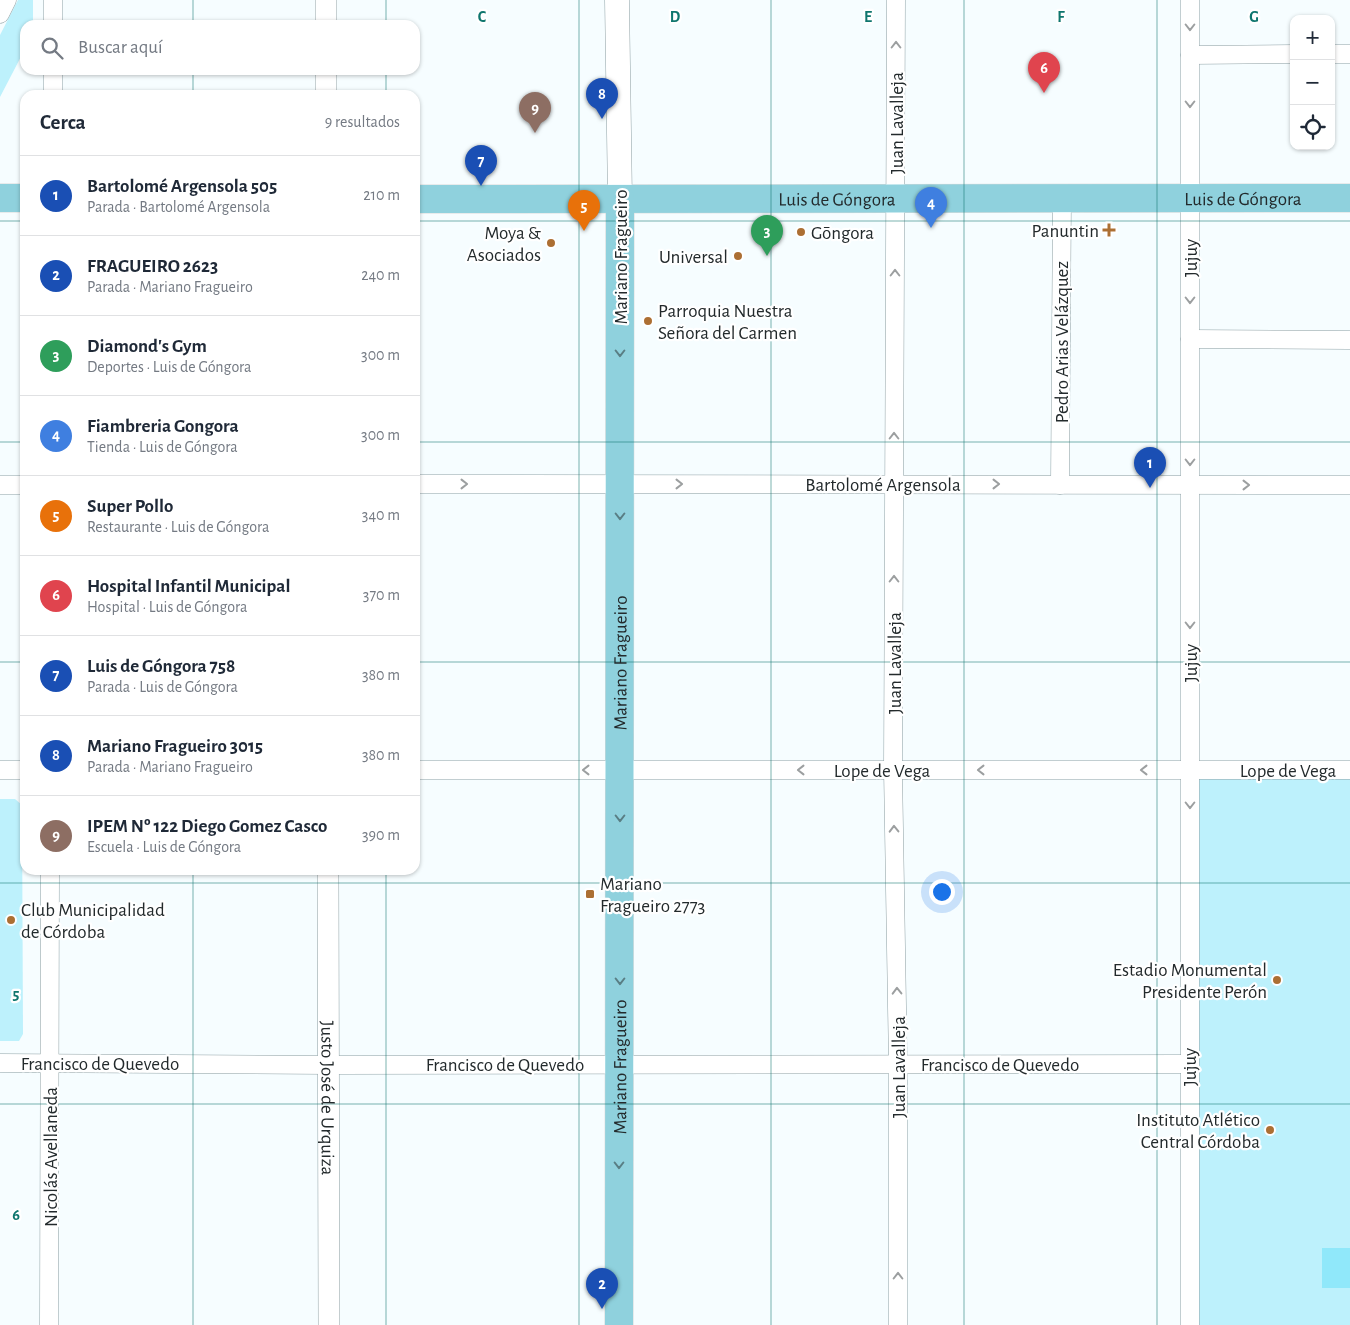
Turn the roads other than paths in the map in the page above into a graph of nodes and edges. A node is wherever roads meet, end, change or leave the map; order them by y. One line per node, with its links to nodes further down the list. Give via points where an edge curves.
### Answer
1 (7, 0): 7 (street)
2 (53, 0): 8 (street)
3 (326, 0): 9 (street)
4 (617, 0): 23 (main road, Mariano Fragueiro)
5 (896, 0): 24 (street, Juan Lavalleja, one-way to 5)
6 (1190, 0): 13 (street, Jujuy, one-way to 13)
7 (0, 14)
8 (53, 20)
9 (326, 20)
10 (1290, 54): 13 (street)
11 (1335, 54): 12 (street)
12 (1350, 54)
13 (1190, 55): 20 (street, Jujuy, one-way to 20)
14 (53, 75): 16 (street)
15 (326, 75): 17 (street)
16 (53, 90)
17 (326, 90)
18 (0, 198): 19 (main road)
19 (20, 198)
20 (1190, 198): 21 (main road, Luis de Góngora); 25 (main road, Luis de Góngora); 26 (street, Jujuy, one-way to 26)
21 (1350, 198)
22 (420, 199): 23 (main road, Luis de Góngora)
23 (620, 199): 24 (main road, Luis de Góngora); 30 (main road, Mariano Fragueiro, one-way to 30)
24 (895, 199): 25 (main road, Luis de Góngora); 31 (street, Juan Lavalleja, one-way to 24)
25 (1062, 199): 32 (street, Pedro Arias Velázquez)
26 (1190, 339): 27 (street); 34 (street, Jujuy, one-way to 34)
27 (1350, 340)
28 (20, 484): 33 (street)
29 (420, 484): 30 (street, Bartolomé Argensola, one-way to 30)
30 (620, 484): 31 (street, Bartolomé Argensola, one-way to 31); 39 (main road, Mariano Fragueiro, one-way to 39)
31 (894, 484): 32 (street, Bartolomé Argensola, one-way to 32); 40 (street, Juan Lavalleja, one-way to 31)
32 (1060, 484): 34 (street, Bartolomé Argensola)
33 (0, 485)
34 (1190, 485): 35 (street, Bartolomé Argensola, one-way to 35); 41 (street, Jujuy, one-way to 41)
35 (1350, 485)
36 (0, 770): 37 (street)
37 (20, 770)
38 (420, 770): 39 (street, Lope de Vega, one-way to 38)
39 (620, 770): 40 (street, Lope de Vega, one-way to 39); 47 (main road, Mariano Fragueiro, one-way to 47)
40 (893, 770): 41 (street, Lope de Vega, one-way to 40); 50 (street, Juan Lavalleja, one-way to 40)
41 (1190, 770): 42 (street, Lope de Vega); 48 (street, Jujuy, one-way to 48)
42 (1350, 770)
43 (50, 875): 45 (street, Nicolás Avellaneda)
44 (328, 875): 49 (street, Justo José de Urquiza)
45 (50, 1062): 46 (street, Francisco de Quevedo); 49 (street, Francisco de Quevedo); 51 (street, Nicolás Avellaneda)
46 (0, 1063)
47 (619, 1064): 49 (street, Francisco de Quevedo); 50 (street, Francisco de Quevedo); 53 (main road, Mariano Fragueiro, one-way to 53)
48 (1189, 1064): 50 (street, Francisco de Quevedo); 55 (street, Jujuy)
49 (329, 1065): 52 (street, Justo José de Urquiza)
50 (898, 1065): 54 (street, Juan Lavalleja, one-way to 50)
51 (49, 1325)
52 (329, 1325)
53 (619, 1325)
54 (898, 1325)
55 (1190, 1325)

